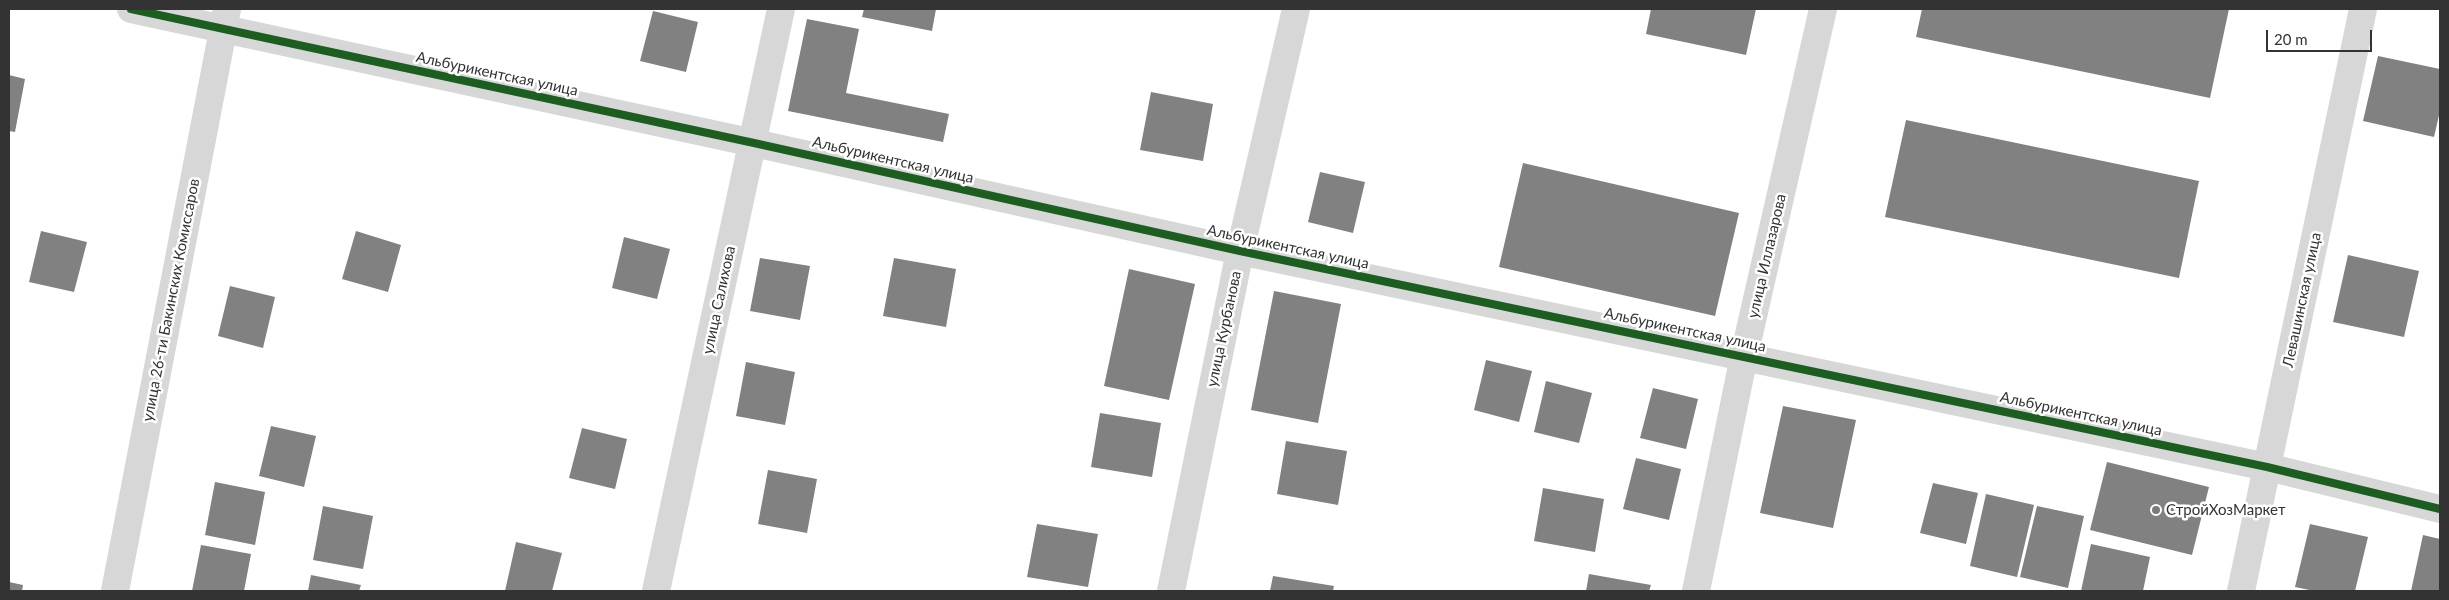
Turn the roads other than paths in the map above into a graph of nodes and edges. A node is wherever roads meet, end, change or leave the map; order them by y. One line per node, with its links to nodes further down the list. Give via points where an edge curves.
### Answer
1 (132, 9): 6 (street, Альбурикентская улица)
2 (782, 9): 7 (street, улица Салихова)
3 (1296, 9): 8 (street, улица Курбанова)
4 (1822, 9): 9 (street, улица Иллазарова)
5 (2362, 9): 10 (street, Левашинская улица)
6 (225, 19): 7 (street, Альбурикентская улица); 12 (street, улица 26-ти Бакинских Комиссаров)
7 (754, 143): 8 (street, Альбурикентская улица); 13 (street, улица Салихова)
8 (1240, 251): 9 (street, Альбурикентская улица); 14 (street, улица Курбанова)
9 (1744, 356): 10 (street, Альбурикентская улица); 15 (street, улица Иллазарова)
10 (2267, 467): 11 (street, Альбурикентская улица); 16 (street, Левашинская улица)
11 (2440, 509)
12 (115, 591)
13 (656, 591)
14 (1171, 591)
15 (1696, 591)
16 (2241, 591)

